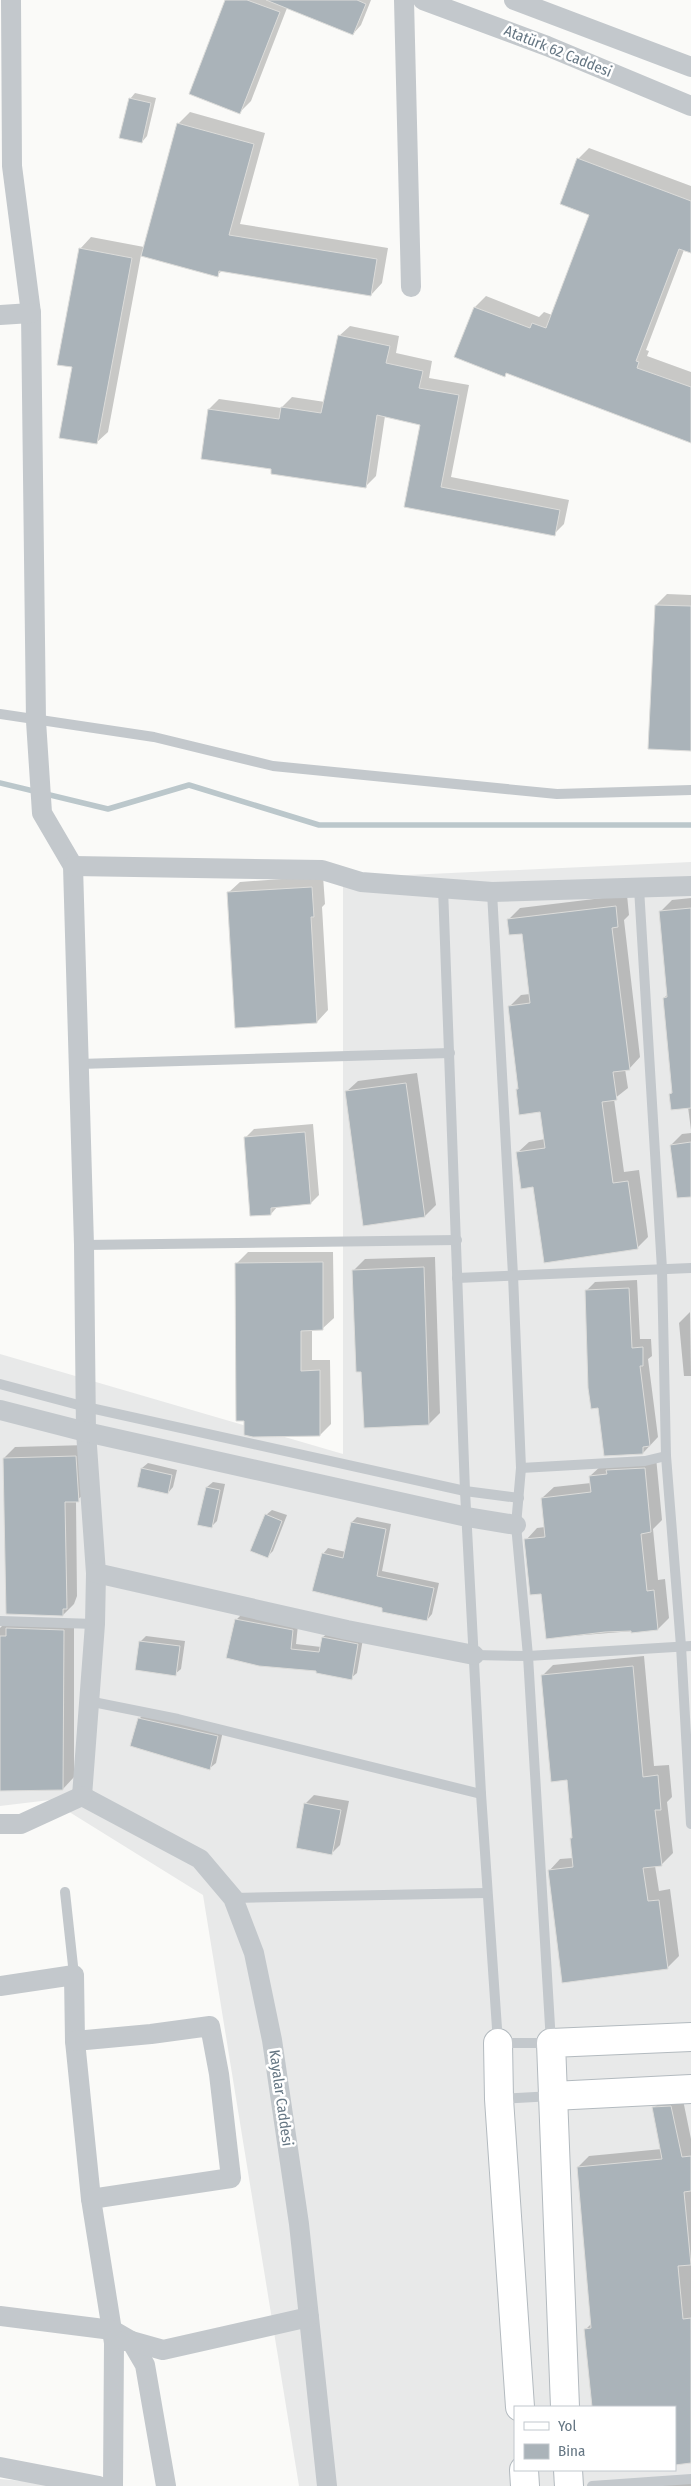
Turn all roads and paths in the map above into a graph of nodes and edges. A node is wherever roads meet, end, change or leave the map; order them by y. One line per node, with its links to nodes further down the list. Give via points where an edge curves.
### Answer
1 (11, 0): 8 (street, via 12,166)
2 (404, 0): 7 (street)
3 (424, 0): 6 (street, Atatürk 62 Caddesi, via 547,46)
4 (514, 0): 5 (street, Atatürk 62 Caddesi)
5 (691, 67)
6 (691, 106)
7 (411, 287)
8 (31, 313): 9 (street); 11 (street)
9 (0, 315)
10 (0, 714): 11 (lane)
11 (36, 721): 12 (lane, via 154,737 273,766 557,794); 13 (street, via 42,813)
12 (691, 790)
13 (73, 866): 15 (street, via 322,870 361,882); 19 (street)
14 (691, 886): 16 (street)
15 (443, 888): 17 (street); 18 (lane)
16 (640, 888): 17 (street); 23 (lane)
17 (492, 892): 24 (lane)
18 (450, 1053): 19 (lane); 20 (lane)
19 (79, 1064): 21 (street)
20 (457, 1240): 21 (lane); 25 (lane)
21 (84, 1245): 27 (street)
22 (691, 1268): 23 (lane)
23 (662, 1269): 24 (lane); 30 (lane)
24 (513, 1275): 25 (lane); 31 (lane)
25 (457, 1278): 32 (lane)
26 (0, 1384): 27 (lane)
27 (86, 1407): 29 (street); 32 (lane)
28 (0, 1410): 29 (street)
29 (86, 1432): 34 (street); 36 (street)
30 (666, 1456): 31 (lane, via 645,1461); 39 (lane)
31 (521, 1468): 33 (lane)
32 (466, 1491): 33 (lane); 34 (lane)
33 (518, 1498): 35 (lane)
34 (467, 1517): 35 (street); 40 (lane)
35 (516, 1525): 41 (lane)
36 (96, 1572): 38 (street); 40 (street, via 347,1630)
37 (0, 1621): 38 (lane)
38 (94, 1624): 42 (street)
39 (686, 1646): 41 (lane); 46 (lane)
40 (474, 1655): 41 (lane); 43 (lane)
41 (528, 1656): 55 (lane)
42 (88, 1701): 43 (lane, via 178,1719); 44 (street)
43 (481, 1794): 48 (lane)
44 (82, 1796): 45 (street, via 21,1824); 49 (street, Kayalar Caddesi, via 200,1859)
45 (0, 1824)
46 (691, 1824)
47 (65, 1892): 50 (lane)
48 (488, 1893): 49 (lane); 54 (lane)
49 (233, 1898): 61 (street, Kayalar Caddesi, via 254,1954 272,2040)
50 (74, 1975): 51 (street); 53 (street)
51 (0, 1986)
52 (691, 2037): 55 (street)
53 (75, 2040): 59 (street); 59 (street, via 210,2026 231,2178)
54 (498, 2043): 55 (lane); 58 (street)
55 (551, 2044): 57 (street)
56 (691, 2089): 57 (street)
57 (553, 2096): 58 (lane); 64 (street)
58 (499, 2099): 63 (street)
59 (92, 2199): 62 (street)
60 (0, 2316): 62 (street)
61 (309, 2316): 62 (street, via 163,2350); 72 (street, Kayalar Caddesi)
62 (119, 2338): 70 (street); 71 (street, via 145,2365)
63 (520, 2406)
64 (565, 2406)
65 (0, 2467): 69 (street)
66 (524, 2471): 73 (street)
67 (568, 2471): 74 (street)
68 (691, 2479): 75 (lane)
69 (99, 2486)
70 (114, 2486)
71 (166, 2486)
72 (327, 2486)
73 (525, 2486)
74 (568, 2486)
75 (592, 2486)

